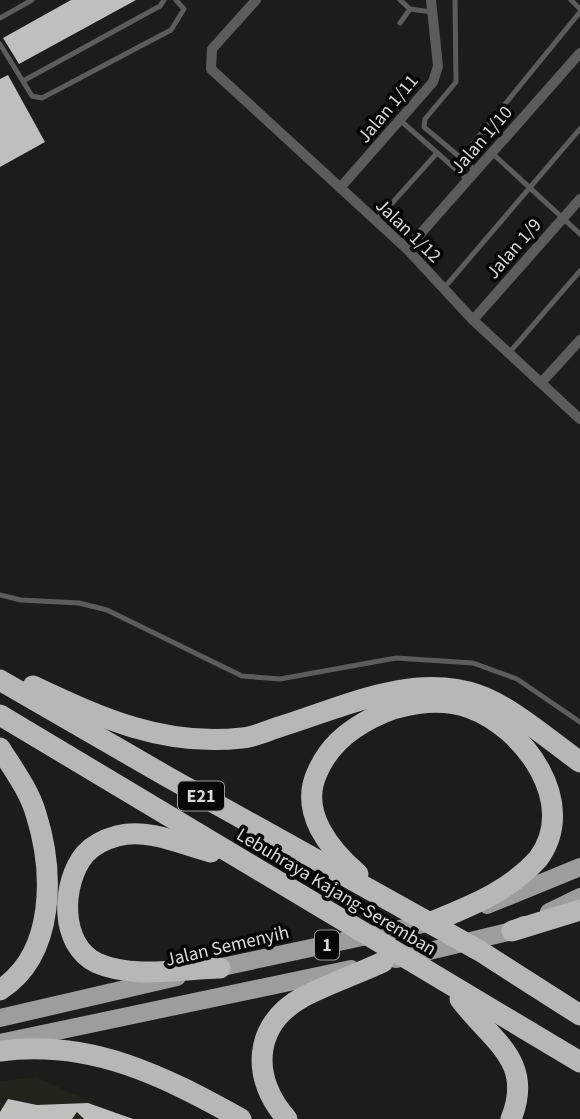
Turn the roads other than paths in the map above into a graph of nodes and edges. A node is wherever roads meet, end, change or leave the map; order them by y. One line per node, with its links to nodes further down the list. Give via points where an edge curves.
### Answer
1 (32, 0): 11 (lane)
2 (176, 0): 15 (lane, via 184,9 171,30 42,97 32,96)
3 (256, 0): 24 (street, Jalan 1/12, via 212,49 211,69)
4 (400, 0): 9 (lane)
5 (455, 0): 20 (lane, via 456,82 425,119 424,127)
6 (571, 0): 10 (lane)
7 (160, 2): 15 (lane)
8 (431, 6): 9 (lane); 16 (street, Jalan 1/11, via 438,66 433,82)
9 (410, 9): 12 (lane)
10 (580, 10): 20 (lane)
11 (0, 18)
12 (400, 23)
13 (0, 44): 15 (lane)
14 (580, 53): 19 (street, Jalan 1/10)
15 (23, 81)
16 (401, 121): 18 (lane); 24 (street, Jalan 1/11)
17 (580, 128): 23 (lane)
18 (437, 153): 22 (lane); 27 (lane)
19 (492, 153): 21 (street, Jalan 1/10); 23 (lane)
20 (461, 158): 21 (lane)
21 (476, 171): 22 (street, Jalan 1/10)
22 (468, 180): 29 (street, Jalan 1/10)
23 (530, 187): 26 (lane); 31 (lane)
24 (340, 188): 27 (street, Jalan 1/12)
25 (580, 199): 26 (street, Jalan 1/9)
26 (564, 218): 28 (lane); 32 (street, Jalan 1/9)
27 (376, 222): 29 (street, Jalan 1/12)
28 (580, 234)
29 (407, 248): 31 (street, Jalan 1/12)
30 (580, 271): 34 (lane)
31 (444, 288): 32 (street, Jalan 1/12)
32 (473, 320): 34 (street, Jalan 1/12)
33 (580, 340): 35 (street)
34 (509, 353): 35 (street, Jalan 1/12)
35 (541, 383): 36 (street, Jalan 1/12)
36 (580, 418)
37 (0, 595): 41 (lane, via 107,610 242,676 280,679 396,658 473,663 517,680)
38 (0, 669): 43 (highway, via 106,720 197,739 243,738 414,687 447,688 480,695)
39 (0, 680): 47 (highway, Lebuhraya Kajang-Seremban / E21)
40 (0, 715): 44 (highway, Lebuhraya Kajang-Seremban / E21)
41 (580, 722)
42 (0, 748): 54 (highway, via 36,812 47,882 38,944 29,962)
43 (580, 762)
44 (237, 859): 52 (highway, via 167,838 120,835 86,853 68,897 74,937 96,962 144,970); 53 (highway, Lebuhraya Kajang-Seremban / E21)
45 (580, 867): 49 (main road, Jalan Semenyih / 1)
46 (580, 897): 50 (main road, 1)
47 (386, 898): 49 (highway, via 327,844 314,816 315,776 328,751 353,728 385,711 430,702 468,707 499,721 542,768 553,801 550,833 540,856 500,893); 55 (highway, Lebuhraya Kajang-Seremban / E21)
48 (580, 910): 50 (highway)
49 (434, 922): 52 (main road, Jalan Semenyih / 1)
50 (512, 931): 51 (main road, 1)
51 (383, 962): 57 (main road, 1); 61 (highway, via 302,998 269,1030 261,1075 271,1098)
52 (220, 968): 56 (main road, Jalan Semenyih / 1)
53 (442, 981): 59 (highway, Lebuhraya Kajang-Seremban / E21); 62 (highway, via 510,1057 519,1092)
54 (0, 990)
55 (574, 1010)
56 (0, 1018)
57 (0, 1043)
58 (0, 1051): 60 (highway, via 60,1048 97,1054 169,1080)
59 (580, 1062)
60 (241, 1119)
61 (288, 1119)
62 (511, 1119)

